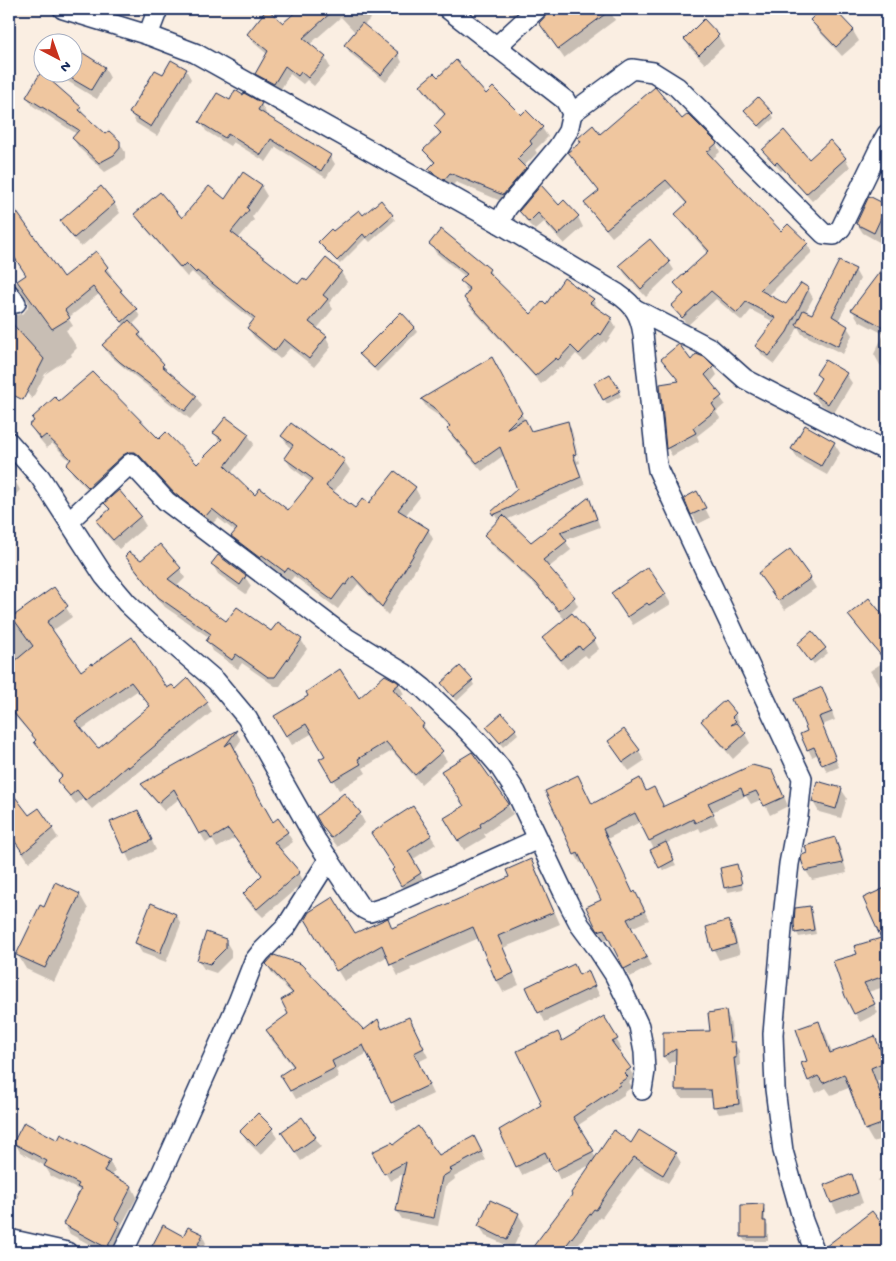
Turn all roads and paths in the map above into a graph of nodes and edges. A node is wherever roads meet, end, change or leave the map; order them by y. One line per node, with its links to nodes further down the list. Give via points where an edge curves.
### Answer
1 (63, 9): 5 (street)
2 (158, 9): 5 (street)
3 (448, 9): 6 (street)
4 (537, 9): 6 (street)
5 (148, 35): 9 (street, via 195,53)
6 (496, 47): 7 (street, via 565,100)
7 (572, 113): 8 (street, via 632,68 654,72 677,87 824,234 829,235 834,235 841,228); 9 (street, via 568,131 558,147 507,208)
8 (887, 134)
9 (499, 223): 10 (street, via 618,294)
10 (635, 308): 12 (street, via 710,348 745,380); 20 (street, via 643,334 658,470 802,778 784,908 773,1034 775,1089 783,1151)
11 (9, 442): 13 (street, via 40,477)
12 (887, 451)
13 (68, 521): 14 (street, via 131,463 166,501 347,638 423,688 499,766 516,792); 15 (street, via 104,576 127,603 216,681 247,718)
14 (538, 839): 15 (street, via 370,912 359,905); 16 (street, via 568,904 614,974 639,1026 645,1071)
15 (329, 859): 19 (street, via 286,927 254,961 161,1174)
16 (642, 1090)
17 (9, 1239): 18 (street)
18 (67, 1252)
19 (123, 1252)
20 (815, 1252)

